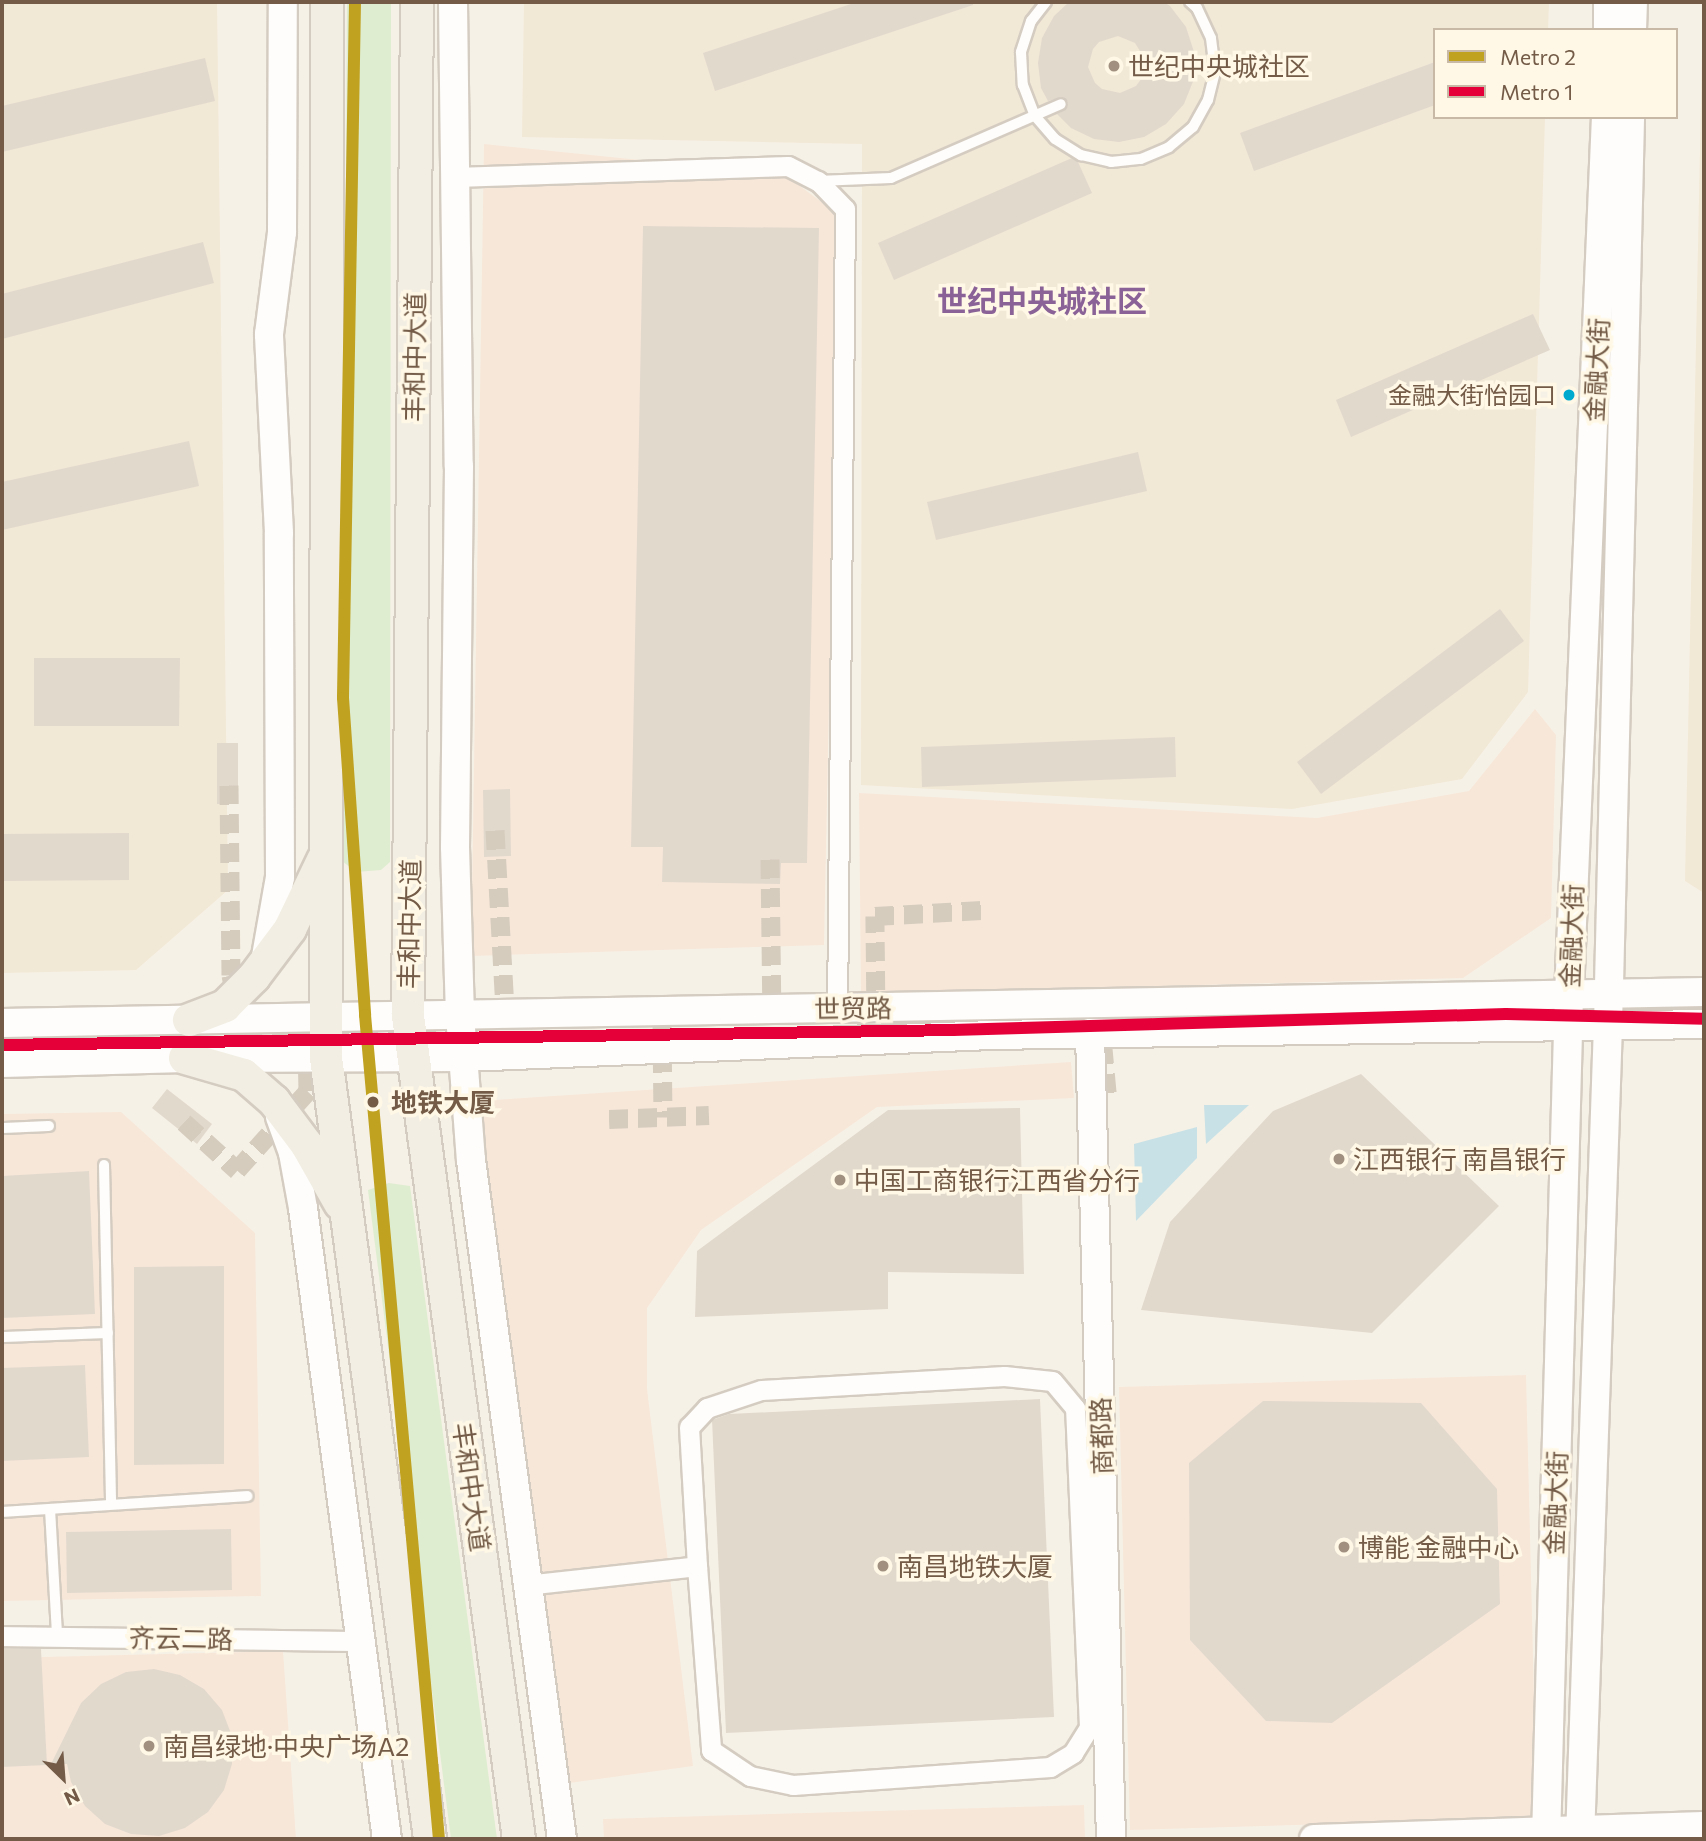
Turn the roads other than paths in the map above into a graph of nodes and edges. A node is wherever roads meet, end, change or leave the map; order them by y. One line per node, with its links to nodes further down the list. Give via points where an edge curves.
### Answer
1 (283, 2): 18 (main road, via 282,232 269,334 279,533 280,877)
2 (327, 2): 17 (main road)
3 (417, 2): 24 (main road, 丰和中大道)
4 (453, 2): 15 (main road)
5 (1046, 2): 12 (lane, via 1031,21 1021,52 1023,85)
6 (1190, 2): 12 (lane, via 1211,38 1215,71 1208,100 1193,127 1169,147 1141,159 1081,155 1055,139)
7 (1608, 2): 9 (main road)
8 (1633, 2): 10 (main road)
9 (1608, 28)
10 (1632, 28)
11 (1061, 104): 12 (lane)
12 (1035, 116): 16 (lane, via 891,178)
13 (1606, 119): 21 (main road, 金融大街)
14 (1630, 119): 20 (main road, 金融大街)
15 (455, 177): 16 (street, via 788,166); 23 (main road, via 459,466 455,848)
16 (818, 181): 22 (street, via 845,209)
17 (326, 852): 18 (main road, via 290,929); 25 (main road)
18 (265, 962): 26 (main road, via 225,1006)
19 (1704, 992): 20 (main road, 世贸路)
20 (1609, 994): 21 (main road, 世贸路); 30 (main road, 金融大街)
21 (1569, 995): 22 (main road, 世贸路); 29 (main road, 金融大街)
22 (837, 1008): 23 (main road, 世贸路)
23 (460, 1015): 24 (main road, 世贸路); 32 (main road)
24 (408, 1016): 25 (main road, 世贸路); 35 (main road, 丰和中大道)
25 (326, 1018): 26 (main road, 世贸路); 34 (main road)
26 (189, 1020): 27 (main road, 世贸路)
27 (2, 1023)
28 (1704, 1024): 30 (main road, 世贸路)
29 (1568, 1026): 30 (main road, 世贸路); 31 (main road, 世贸路); 54 (main road, 金融大街)
30 (1608, 1026): 55 (main road, 金融大街)
31 (1090, 1034): 32 (main road, 世贸路); 60 (main road, 商都路)
32 (466, 1057): 35 (main road, 世贸路); 49 (main road, via 471,1160)
33 (185, 1058): 34 (main road, 世贸路); 36 (main road, 世贸路); 37 (main road, via 244,1075)
34 (327, 1058): 35 (main road, 世贸路); 41 (main road)
35 (414, 1058): 58 (main road, 丰和中大道)
36 (2, 1063)
37 (274, 1101): 41 (main road, via 307,1145); 52 (main road, via 293,1153 303,1208)
38 (49, 1126): 39 (lane)
39 (2, 1128)
40 (104, 1165): 42 (lane)
41 (349, 1217): 57 (main road)
42 (108, 1333): 43 (lane); 45 (lane)
43 (2, 1337)
44 (247, 1496): 45 (lane)
45 (111, 1504): 46 (lane)
46 (50, 1508): 47 (lane); 51 (lane)
47 (2, 1512)
48 (697, 1566): 48 (street, via 711,1750 750,1776 793,1785 1050,1767 1073,1753 1089,1727 1075,1408 1052,1381 1004,1376 761,1390 707,1408 689,1427); 49 (street)
49 (526, 1585): 59 (main road)
50 (2, 1636): 51 (street, 齐云二路)
51 (57, 1636): 52 (street, 齐云二路)
52 (360, 1641): 56 (main road)
53 (1704, 1826): 55 (main road)
54 (1546, 1835): 55 (main road); 61 (main road)
55 (1581, 1835)
56 (387, 1839)
57 (430, 1839)
58 (519, 1839)
59 (562, 1839)
60 (1111, 1839)
61 (1314, 1839)

